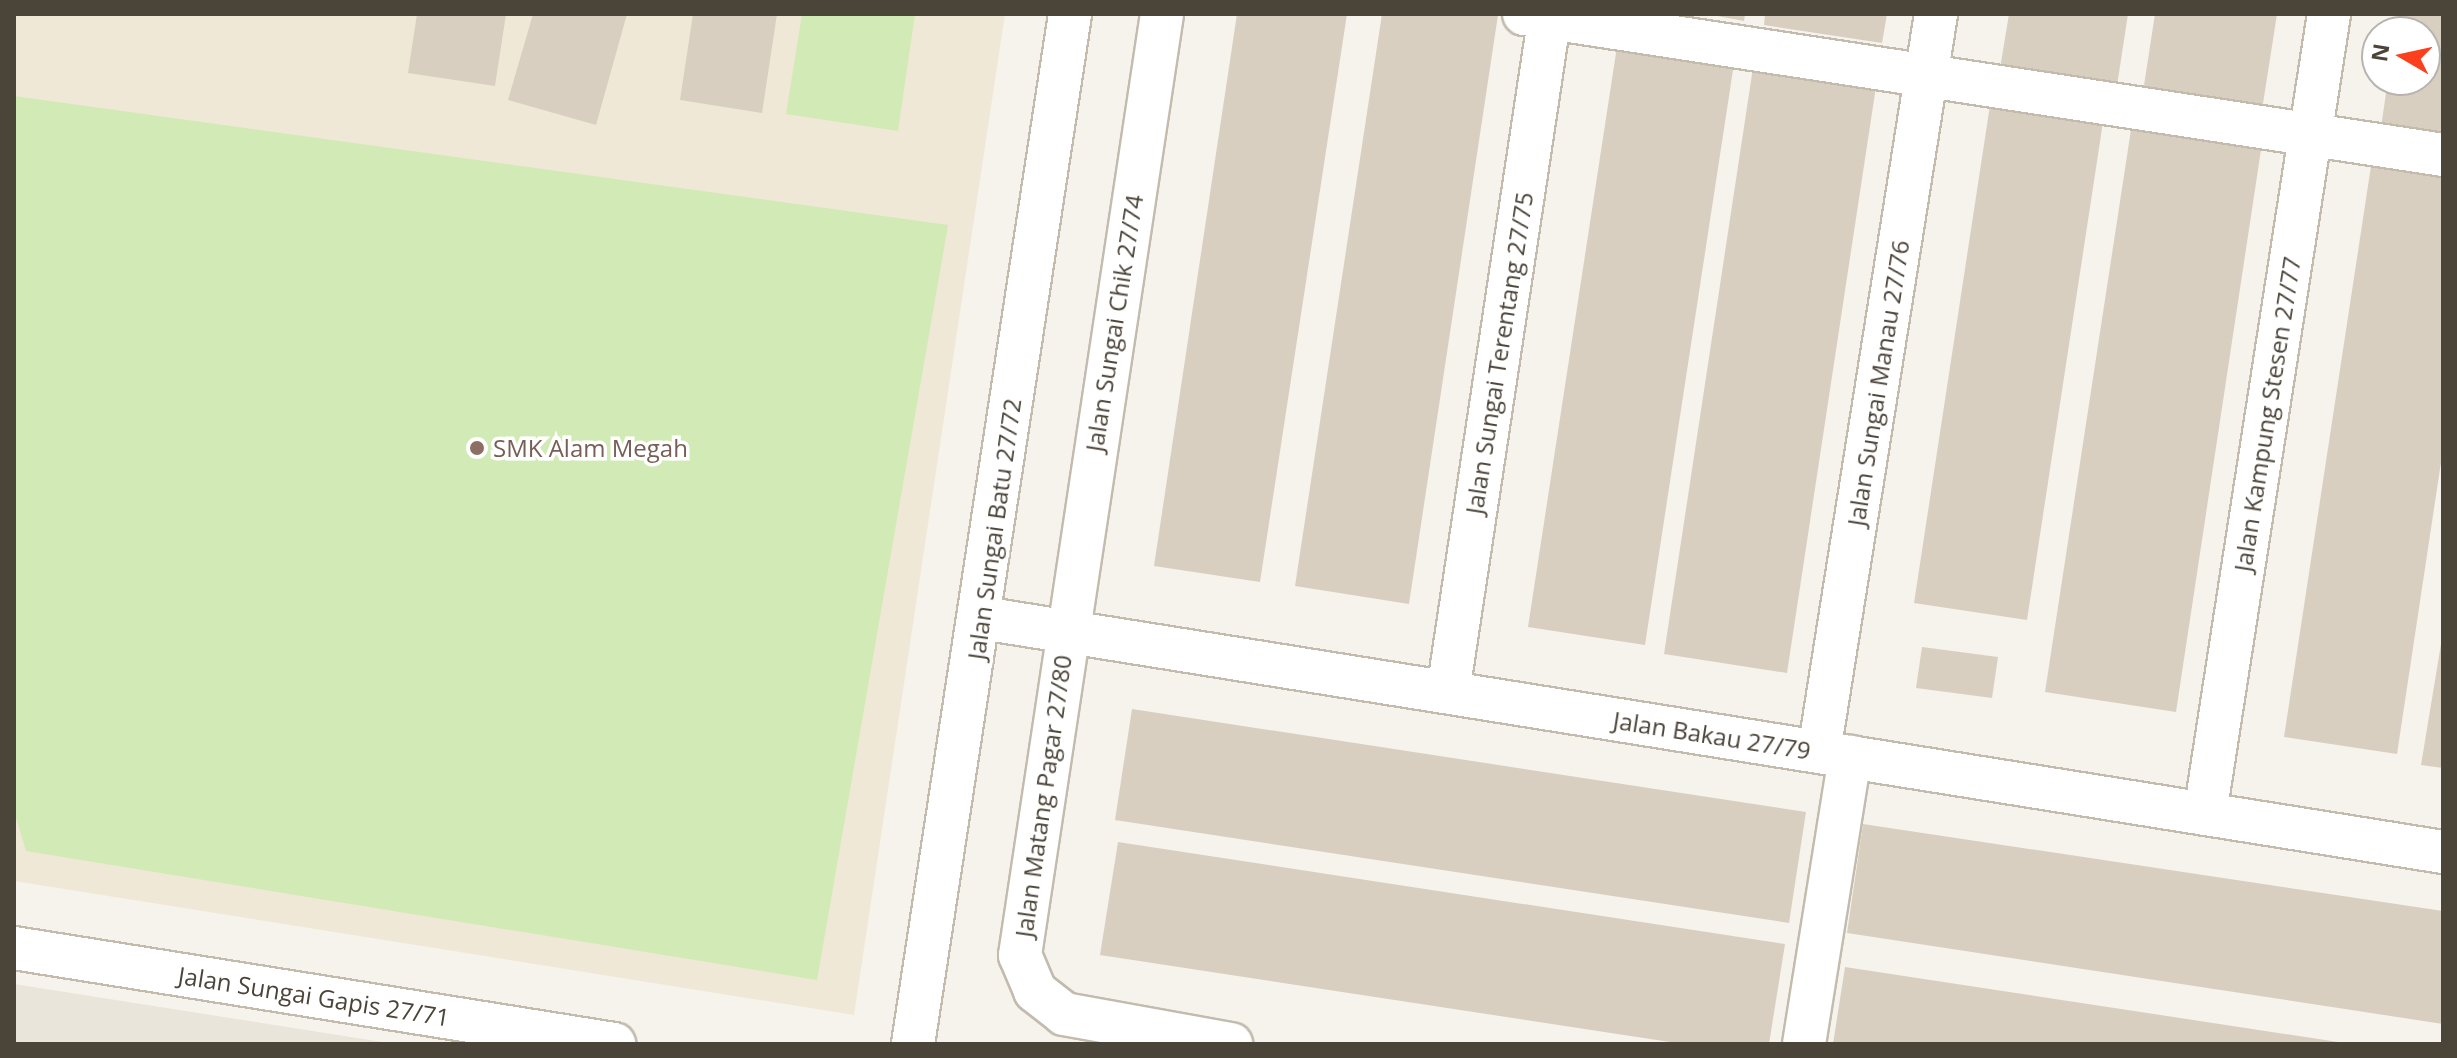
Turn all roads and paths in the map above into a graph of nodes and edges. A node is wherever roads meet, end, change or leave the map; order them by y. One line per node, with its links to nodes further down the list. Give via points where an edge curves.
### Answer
1 (1070, 14): 9 (street, Jalan Sungai Batu 27/72)
2 (1162, 14): 10 (street, Jalan Sungai Chik 27/74)
3 (1936, 14): 6 (street, Jalan Sungai Manau 27/76)
4 (2329, 14): 7 (street, Jalan Kampung Stesen 27/77)
5 (1541, 15): 6 (street); 11 (street, Jalan Sungai Terentang 27/75)
6 (1927, 72): 7 (street); 12 (street, Jalan Sungai Manau 27/76)
7 (2310, 132): 8 (street); 13 (street, Jalan Kampung Stesen 27/77)
8 (2443, 155)
9 (982, 618): 10 (street, Jalan Bakau 27/79); 17 (street, Jalan Sungai Batu 27/72)
10 (1067, 631): 11 (street, Jalan Bakau 27/79); 18 (street, Jalan Matang Pagar 27/80, via 1020,955 1035,991 1064,1014)
11 (1448, 692): 12 (street, Jalan Bakau 27/79)
12 (1835, 754): 13 (street, Jalan Bakau 27/79); 19 (street, Jalan Sungai Manau 27/76)
13 (2205, 814): 14 (street, Jalan Bakau 27/79)
14 (2443, 852)
15 (14, 948): 16 (street, Jalan Sungai Gapis 27/71)
16 (614, 1044)
17 (913, 1044)
18 (1231, 1044)
19 (1804, 1044)

